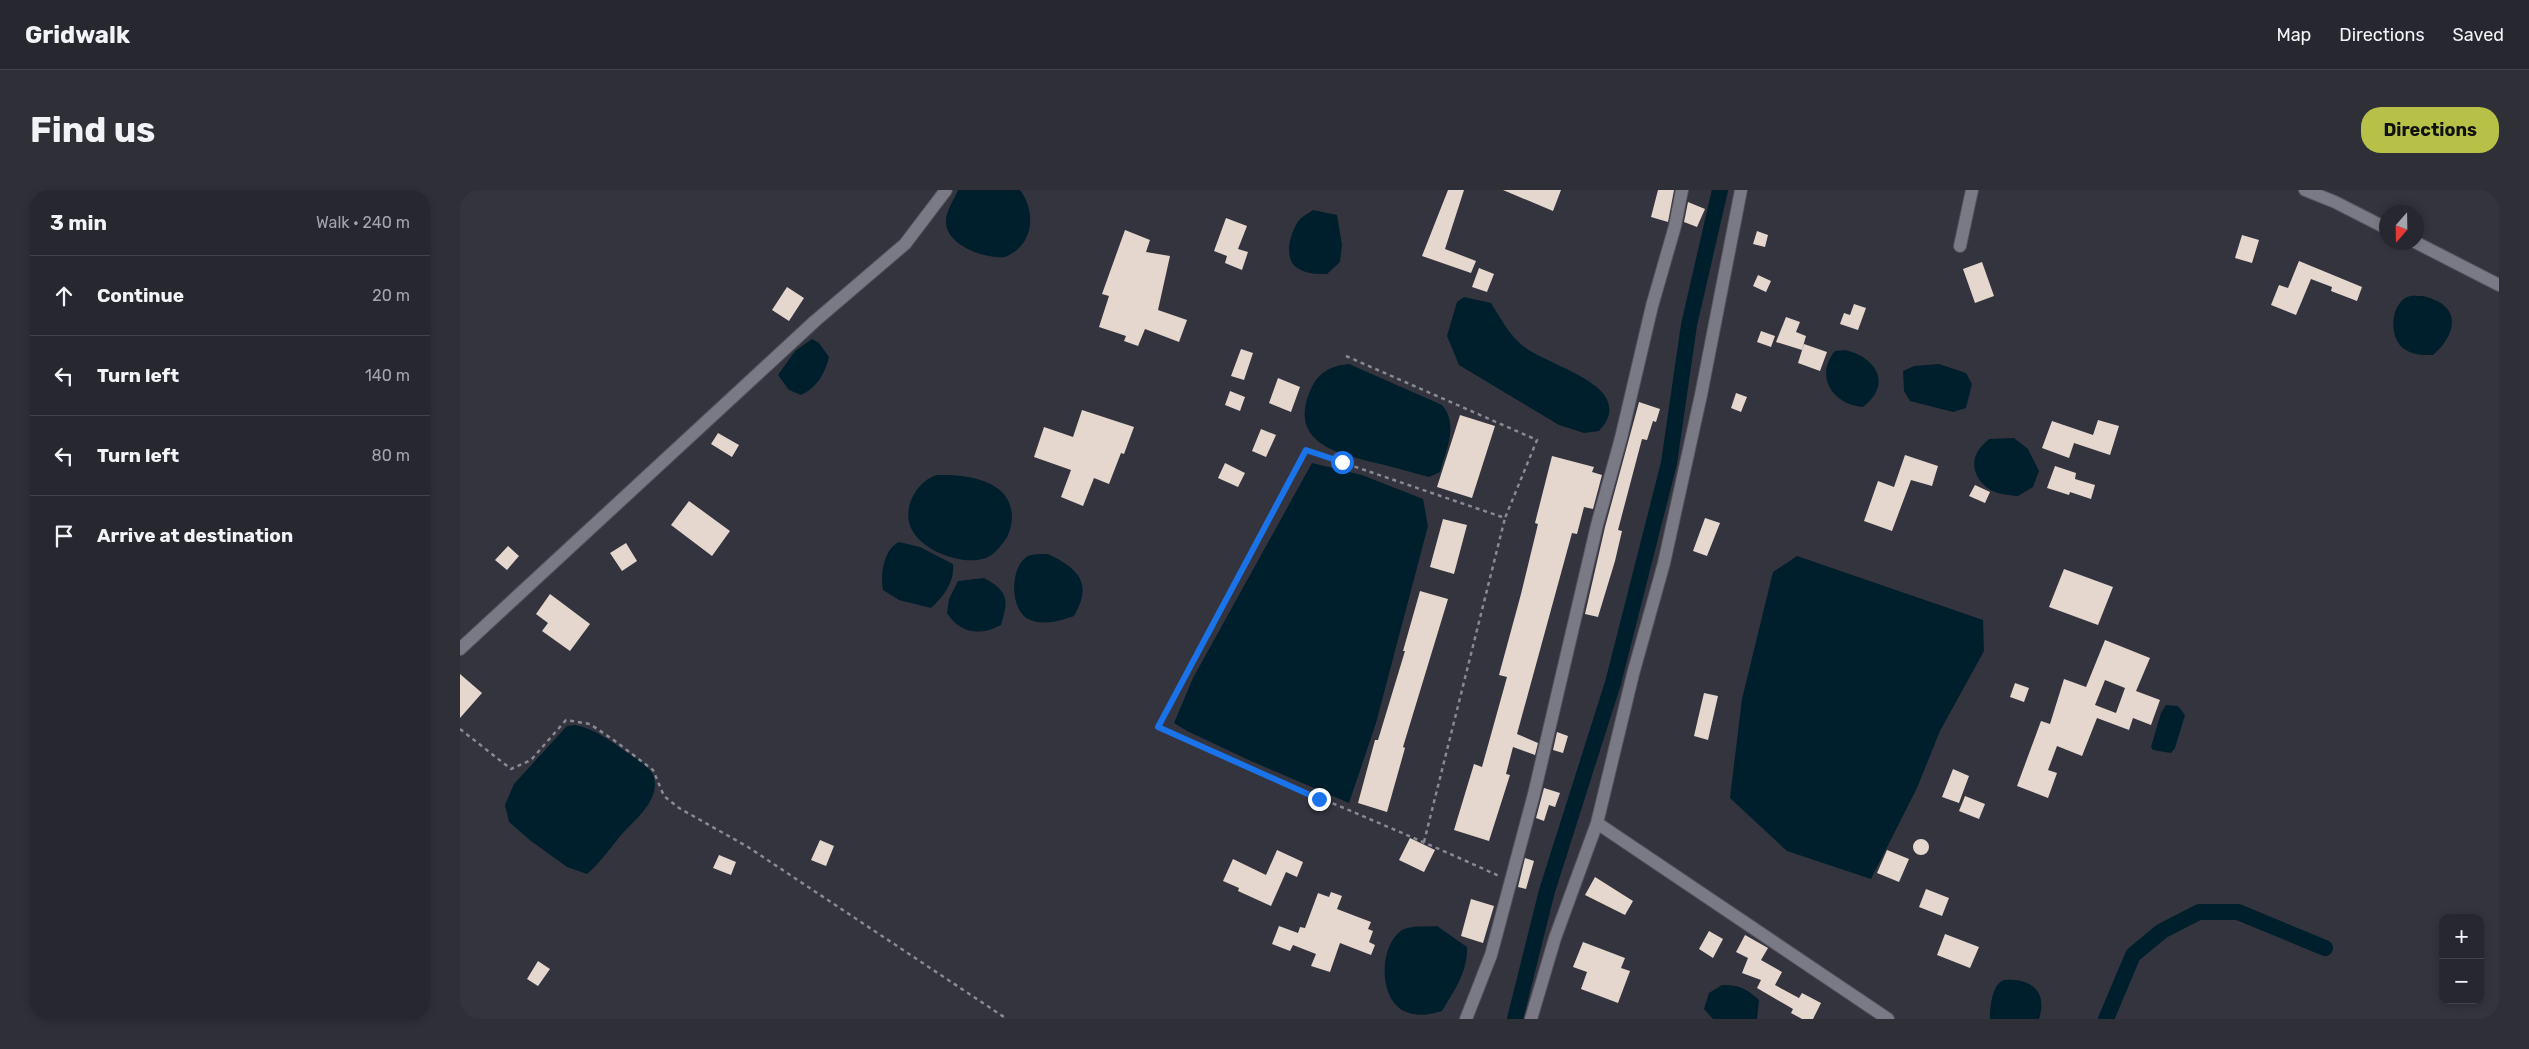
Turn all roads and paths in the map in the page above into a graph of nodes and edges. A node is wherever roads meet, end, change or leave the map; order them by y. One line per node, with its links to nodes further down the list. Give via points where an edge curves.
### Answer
1 (946, 190): 12 (street, via 905,244 815,321)
2 (1682, 190): 16 (street)
3 (1741, 190): 14 (street, via 1682,488)
4 (1972, 190): 7 (street)
5 (2305, 190): 6 (street)
6 (2379, 224)
7 (1960, 246)
8 (2424, 247): 9 (street)
9 (2499, 285)
10 (1346, 356): 11 (path, via 1537,440)
11 (1505, 518): 15 (path); 15 (path, via 1306,450 1158,727 1267,777)
12 (460, 649)
13 (460, 729): 17 (path, via 511,769 531,760 566,720 590,724 653,770 664,796 679,808 748,847)
14 (1597, 823): 19 (street, via 1555,938); 20 (street)
15 (1424, 842): 16 (path)
16 (1510, 881): 18 (street, via 1491,955)
17 (1007, 1019)
18 (1466, 1019)
19 (1531, 1019)
20 (1888, 1019)

